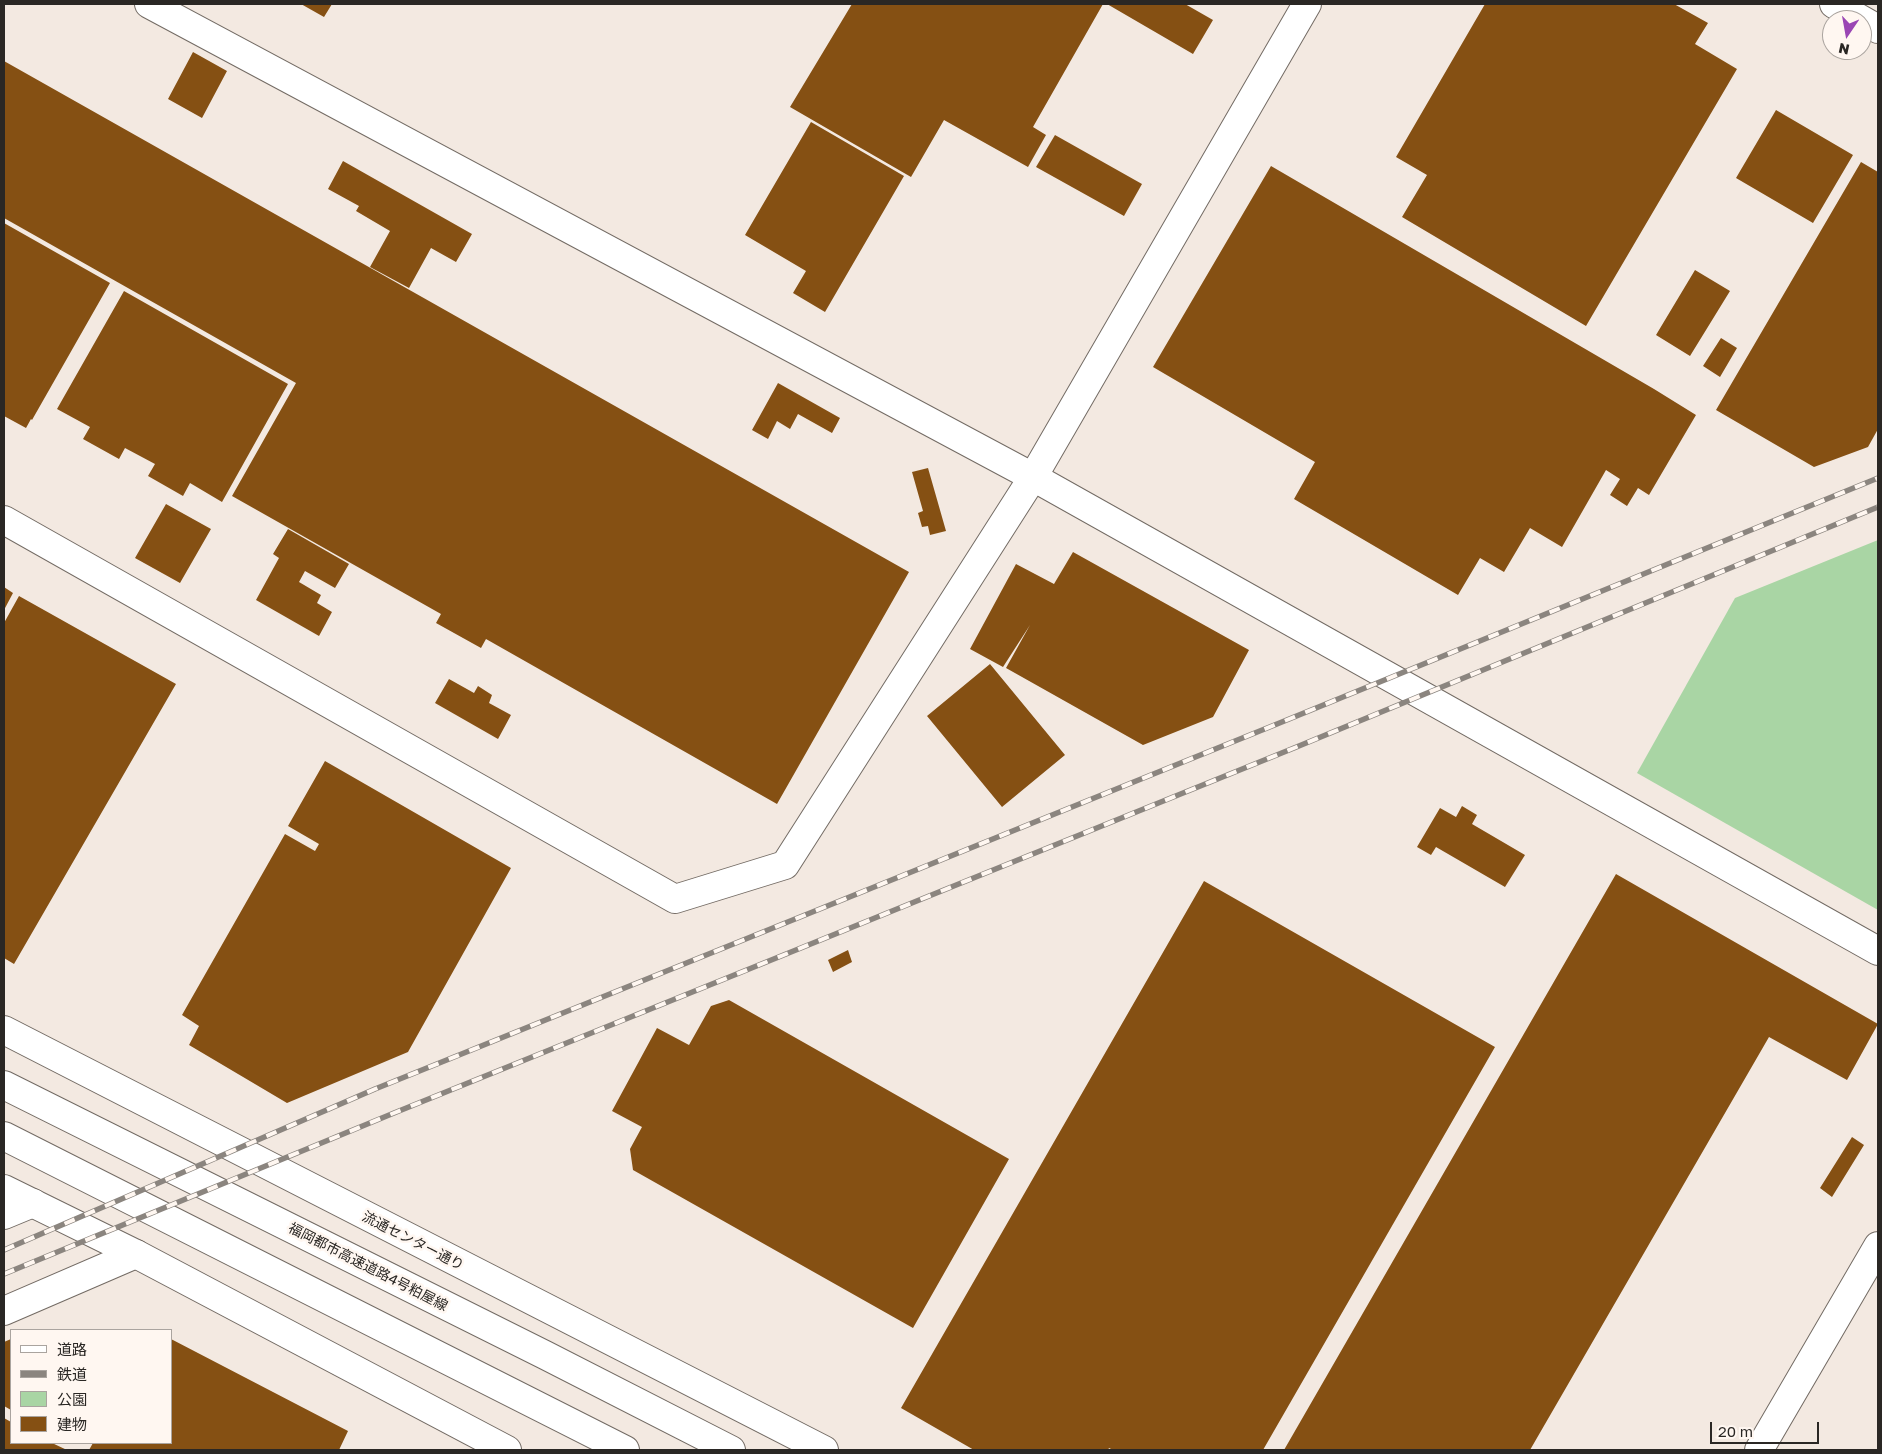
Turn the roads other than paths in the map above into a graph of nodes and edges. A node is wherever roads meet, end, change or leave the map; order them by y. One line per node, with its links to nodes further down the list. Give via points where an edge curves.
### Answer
1 (149, 4): 5 (main road)
2 (1307, 4): 5 (main road)
3 (1834, 4): 4 (main road)
4 (1878, 28)
5 (1033, 477): 6 (main road, via 785,865 675,899); 7 (main road)
6 (4, 520)
7 (1878, 951)
8 (4, 1030): 20 (main road, 流通センター通り)
9 (4, 1085): 19 (main road, 福岡都市高速道路4号粕屋線)
10 (4, 1136): 18 (main road)
11 (4, 1189): 12 (main road)
12 (33, 1204): 13 (main road); 15 (main road)
13 (4, 1215)
14 (1878, 1246): 21 (main road)
15 (136, 1254): 16 (main road); 17 (main road)
16 (4, 1311)
17 (507, 1450)
18 (624, 1450)
19 (731, 1450)
20 (824, 1450)
21 (1759, 1450)

